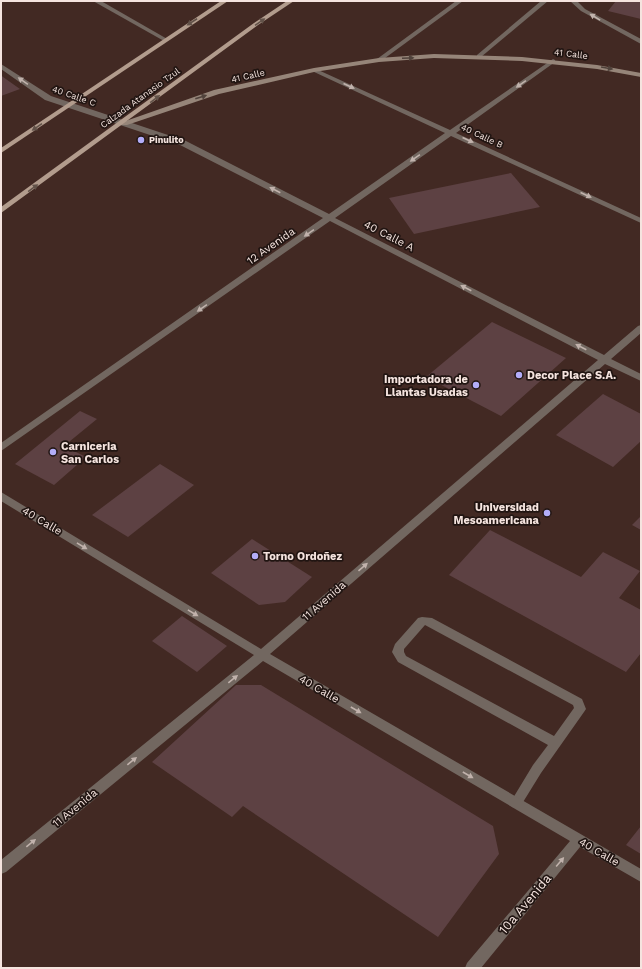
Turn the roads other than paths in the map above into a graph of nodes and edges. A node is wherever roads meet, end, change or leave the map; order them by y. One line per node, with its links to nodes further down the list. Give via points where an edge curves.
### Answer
1 (96, 1): 7 (street)
2 (225, 1): 7 (main road, one-way to 7)
3 (291, 1): 16 (main road, Calzada Atanasio Tzul, one-way to 3, via 256,24)
4 (460, 1): 10 (street, 41 Calle)
5 (545, 1): 9 (street)
6 (573, 1): 8 (street, one-way to 6, via 583,10)
7 (166, 40): 15 (main road)
8 (641, 42)
9 (480, 56): 10 (main road, 41 Calle, one-way to 9); 11 (main road, 41 Calle)
10 (379, 60): 13 (main road, 41 Calle)
11 (553, 61): 14 (main road, 41 Calle, one-way to 14); 17 (street, 12 Avenida, one-way to 17)
12 (1, 66): 15 (street, 40 Calle C, one-way to 12, via 48,98)
13 (314, 70): 16 (main road, 41 Calle, one-way to 13, via 217,92); 17 (street, 40 Calle B, one-way to 17)
14 (641, 75)
15 (69, 105): 16 (street, 40 Calle C); 18 (main road, one-way to 18)
16 (124, 123): 19 (main road, Calzada Atanasio Tzul, one-way to 16); 20 (street, 40 Calle A, one-way to 16, via 183,143)
17 (452, 133): 20 (street, 12 Avenida, one-way to 20); 21 (street, 40 Calle B, one-way to 21)
18 (1, 151)
19 (1, 211)
20 (330, 218): 23 (street, 40 Calle A, one-way to 20); 25 (street, 12 Avenida, one-way to 25)
21 (641, 221)
22 (641, 328): 23 (street, 11 Avenida)
23 (604, 358): 24 (street, 40 Calle A); 27 (street, 11 Avenida, one-way to 23)
24 (641, 378)
25 (1, 448)
26 (1, 496): 27 (street, 40 Calle, one-way to 27)
27 (262, 655): 29 (street, 40 Calle, one-way to 29); 31 (street, 11 Avenida, one-way to 27)
28 (555, 743): 28 (street, via 580,709 578,702 428,621 422,621 399,647 398,652 402,659); 29 (street)
29 (516, 803): 30 (street, 40 Calle)
30 (578, 840): 32 (street, 40 Calle); 33 (street, 10a Avenida, one-way to 30)
31 (1, 868)
32 (641, 876)
33 (472, 968)

